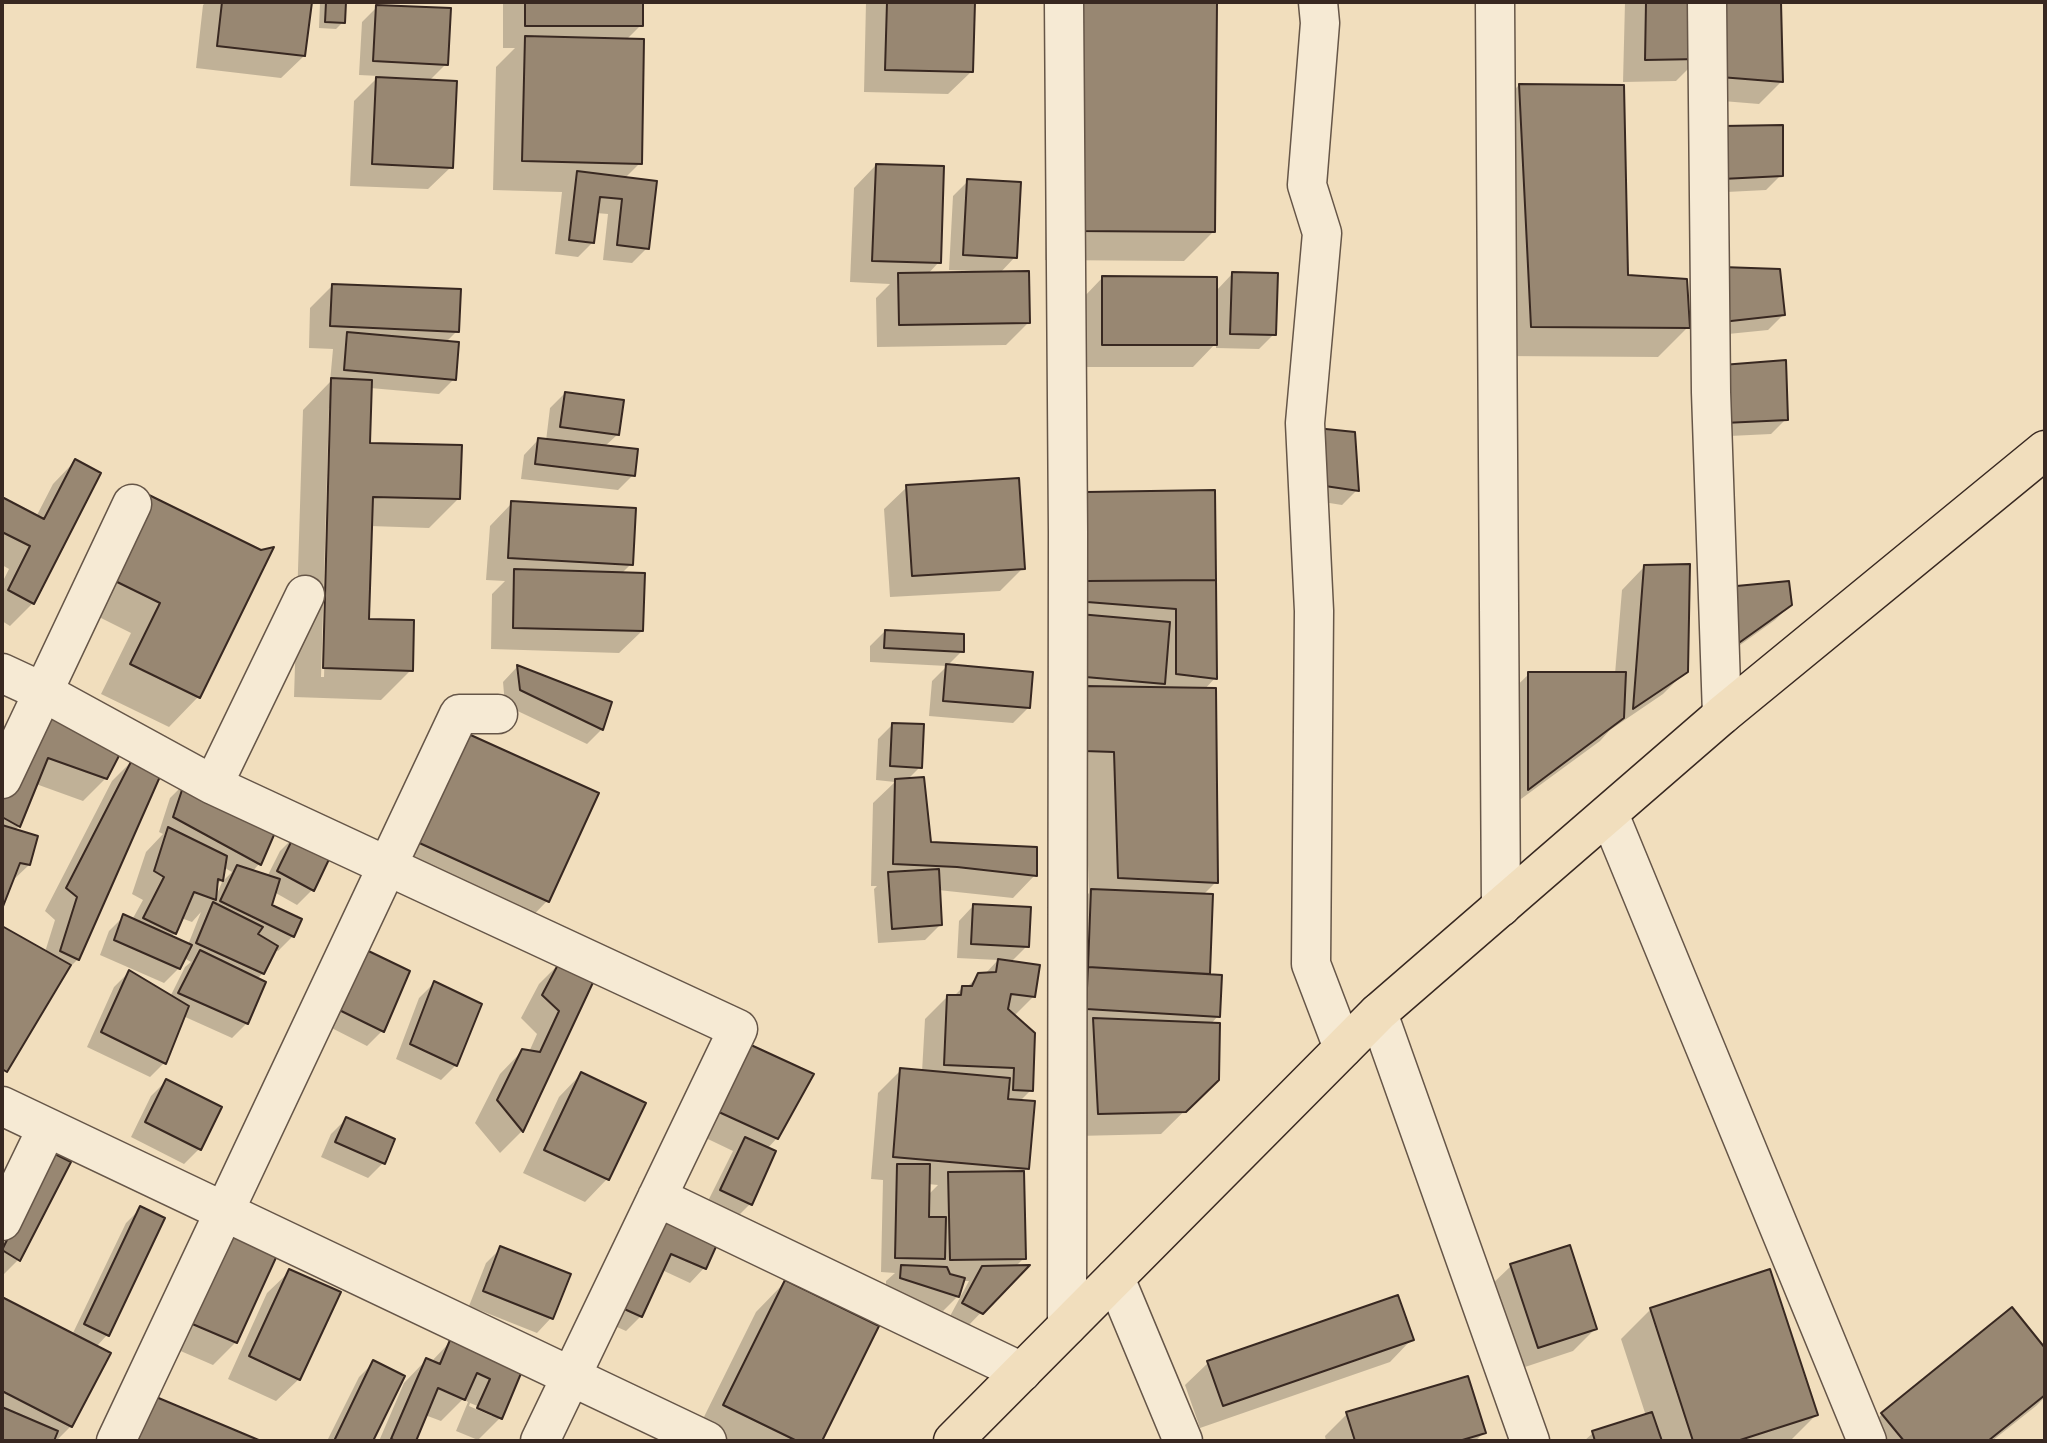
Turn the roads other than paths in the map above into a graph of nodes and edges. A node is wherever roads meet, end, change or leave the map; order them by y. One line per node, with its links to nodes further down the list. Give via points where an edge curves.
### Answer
1 (1064, 2): 25 (street)
2 (1318, 2): 18 (street, via 1307,185 1322,233 1305,423 1314,611 1311,964)
3 (1495, 2): 16 (street)
4 (1707, 2): 11 (street, via 1711,392)
5 (2045, 450): 11 (main road)
6 (132, 504): 9 (street)
7 (305, 595): 13 (street)
8 (2, 673): 9 (street)
9 (43, 692): 12 (street); 13 (street)
10 (498, 714): 15 (street, via 459,714)
11 (1722, 715): 14 (main road)
12 (2, 779)
13 (213, 785): 15 (street)
14 (1609, 814): 16 (main road); 34 (street)
15 (387, 866): 21 (street, via 738,1029); 22 (street)
16 (1501, 907): 17 (main road)
17 (1378, 1013): 18 (main road); 33 (street)
18 (1343, 1048): 24 (main road)
19 (2, 1107): 20 (street)
20 (47, 1128): 22 (street); 23 (street)
21 (657, 1197): 26 (street); 27 (street)
22 (224, 1212): 27 (street); 28 (street)
23 (2, 1221)
24 (1115, 1278): 25 (main road); 32 (street)
25 (1067, 1326): 26 (main road)
26 (1022, 1371): 31 (main road)
27 (571, 1376): 29 (street); 30 (street)
28 (116, 1441)
29 (540, 1441)
30 (707, 1441)
31 (953, 1441)
32 (1183, 1441)
33 (1530, 1441)
34 (1867, 1441)

